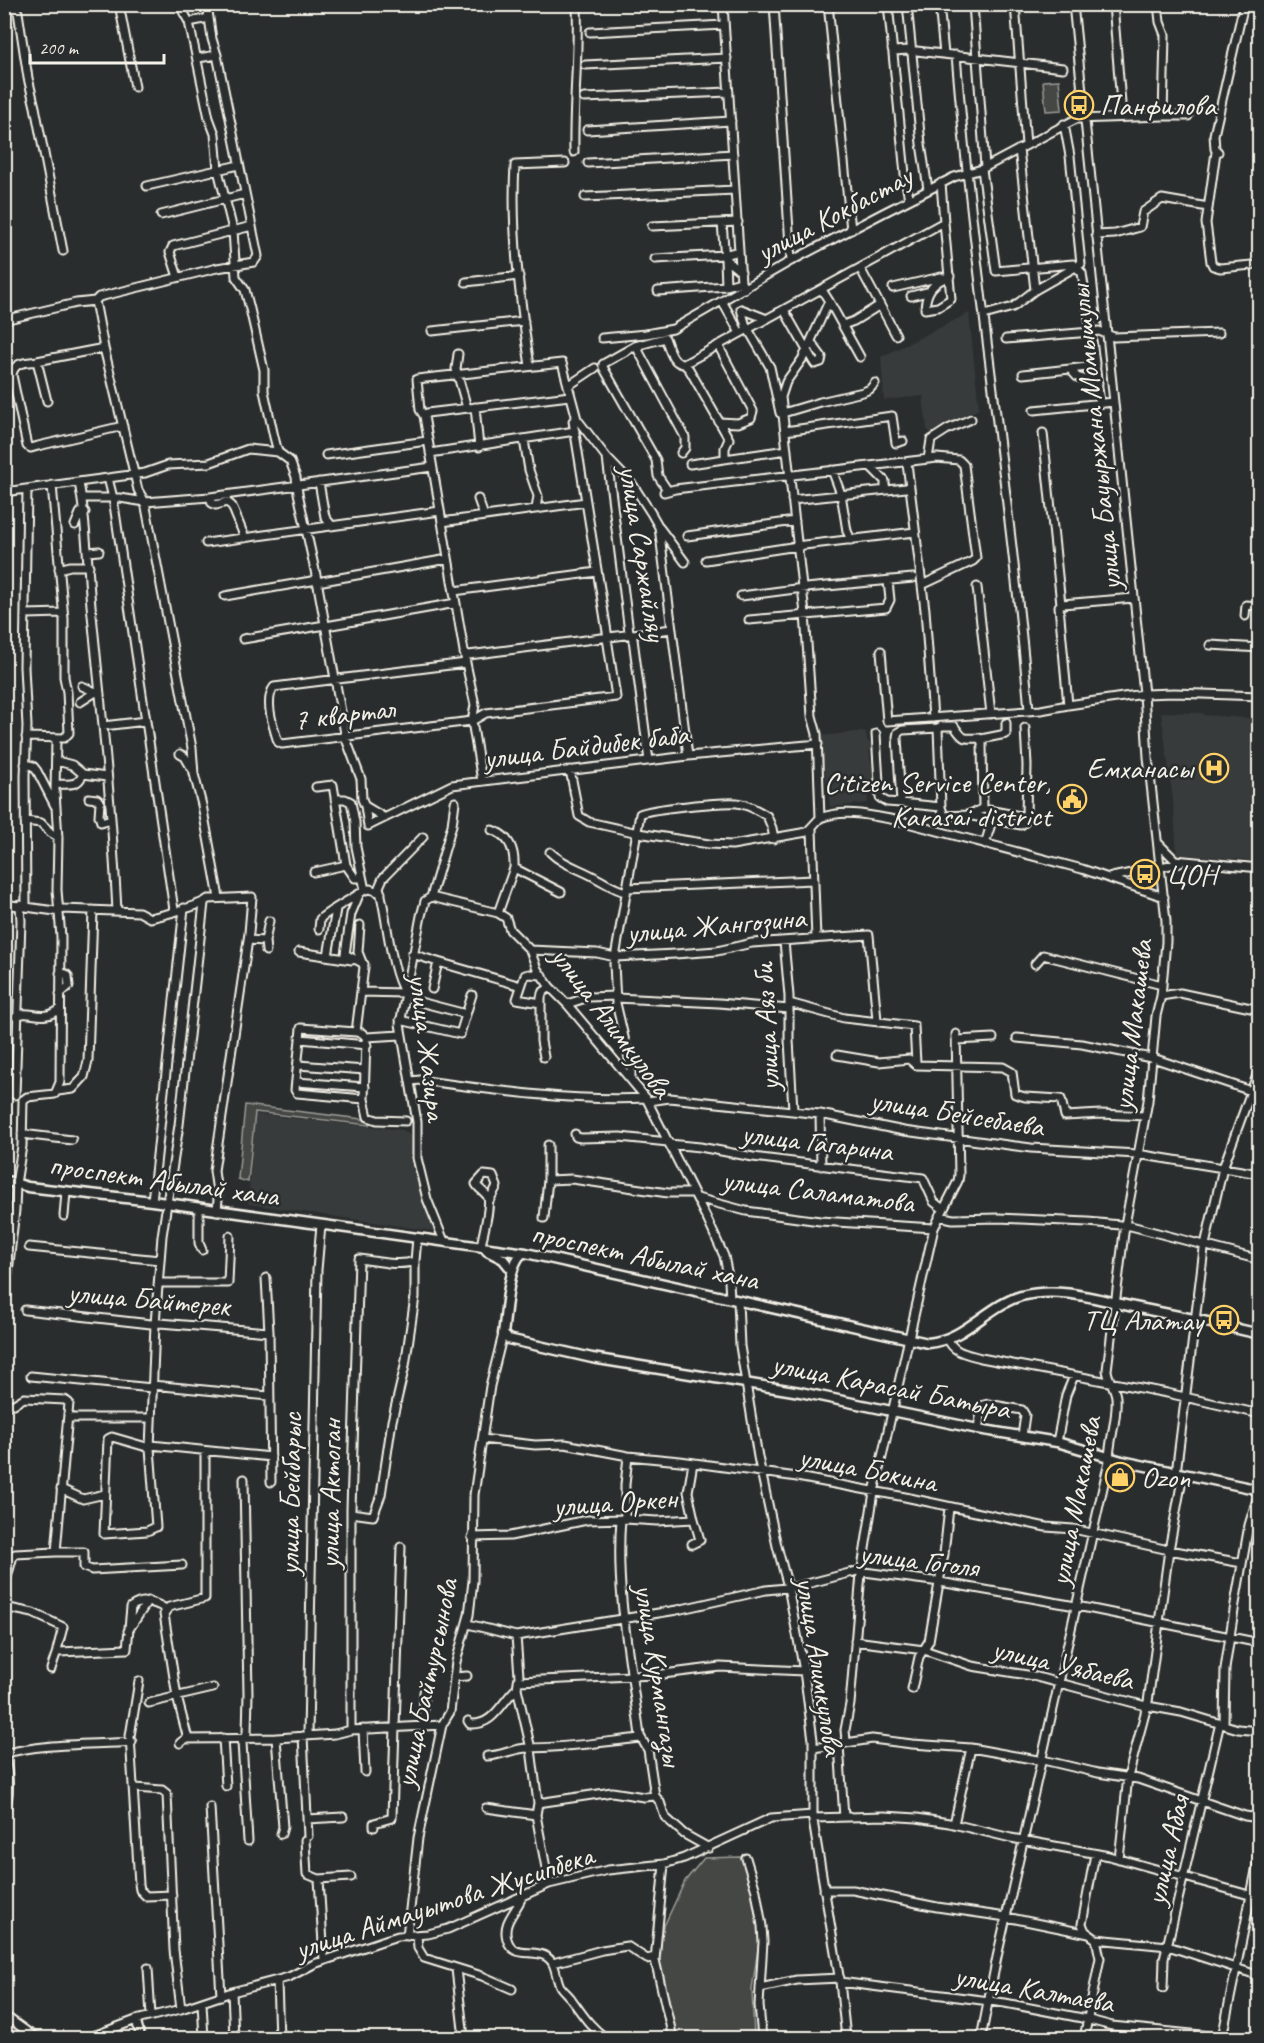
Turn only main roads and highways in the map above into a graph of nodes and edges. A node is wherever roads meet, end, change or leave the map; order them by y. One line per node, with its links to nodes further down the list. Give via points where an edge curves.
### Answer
1 (4, 1180): 2 (main road, проспект Абылай хана, via 66,1192)
2 (480, 1247): 3 (main road, проспект Абылай хана); 4 (main road, via 500,1257)
3 (523, 1253): 4 (main road); 5 (main road, проспект Абылай хана, via 928,1343 948,1339 1004,1303 1040,1293 1070,1293)
4 (512, 1270): 6 (main road, улица Карасай Батыра, via 503,1334 531,1346 1057,1442 1109,1458)
5 (1260, 1334)
6 (1259, 1489)

